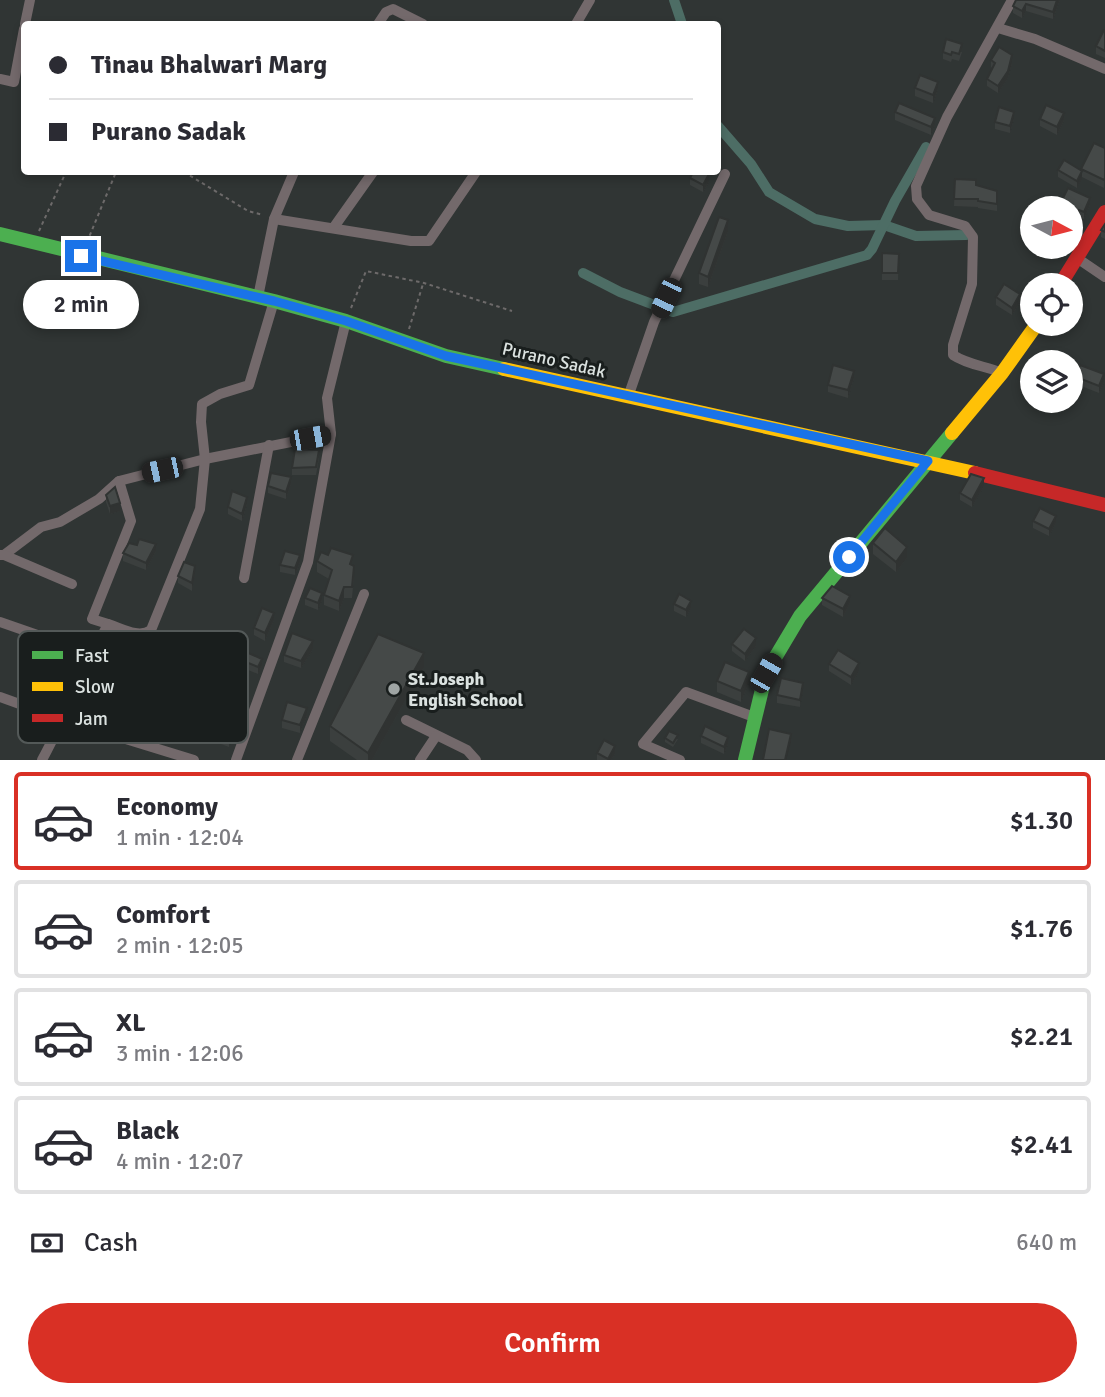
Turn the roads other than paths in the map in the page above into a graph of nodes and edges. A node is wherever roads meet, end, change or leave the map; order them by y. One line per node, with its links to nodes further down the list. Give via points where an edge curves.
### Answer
1 (30, 0): 4 (street)
2 (590, 0): 7 (street)
3 (1012, 0): 8 (street)
4 (26, 21)
5 (380, 21): 6 (street, via 393,9)
6 (417, 21)
7 (578, 21)
8 (998, 29): 10 (street, via 1035,39); 27 (street, via 947,117 915,193 929,215 965,226 973,237 972,284 953,355)
9 (21, 47): 11 (street, via 14,82)
10 (1105, 69)
11 (0, 79)
12 (725, 174): 28 (street, via 654,322)
13 (293, 175): 17 (street)
14 (371, 175): 18 (street)
15 (474, 175): 18 (street, via 429,241)
16 (1105, 212): 20 (main road)
17 (274, 219): 18 (street); 23 (street)
18 (334, 228)
19 (0, 234): 23 (main road, Purano Sadak)
20 (1083, 248)
21 (1078, 259): 22 (street)
22 (1105, 277)
23 (258, 298): 24 (main road, Purano Sadak)
24 (274, 301): 25 (main road, Purano Sadak); 31 (street, via 249,386 202,404)
25 (346, 321): 28 (main road, Purano Sadak, via 446,356); 29 (street, via 327,398)
26 (1028, 336): 27 (main road)
27 (1002, 373): 32 (main road)
28 (628, 397): 32 (main road, Purano Sadak)
29 (331, 434): 30 (street); 49 (street, via 308,562)
30 (269, 445): 31 (street); 36 (street)
31 (205, 459): 33 (street); 44 (street, via 200,509)
32 (928, 461): 34 (main road, Purano Sadak); 47 (main road, via 800,616 766,673)
33 (119, 481): 35 (street, via 99,499 60,522 41,527); 40 (street, via 131,521 92,619)
34 (1105, 505)
35 (2, 555): 37 (street)
36 (244, 578)
37 (72, 584)
38 (364, 594): 57 (street)
39 (0, 622): 41 (street)
40 (108, 624): 42 (street); 43 (street)
41 (27, 631)
42 (104, 631)
43 (130, 631)
44 (150, 631)
45 (0, 697): 46 (street)
46 (18, 703)
47 (754, 717): 60 (street, via 686,692 643,744); 61 (main road)
48 (406, 720): 50 (street)
49 (248, 727)
50 (436, 736): 58 (street); 59 (street, via 467,750)
51 (51, 743): 54 (street)
52 (139, 743): 55 (street)
53 (242, 743): 56 (street)
54 (42, 760)
55 (194, 760)
56 (236, 760)
57 (297, 760)
58 (420, 760)
59 (476, 760)
60 (680, 760)
61 (745, 760)

